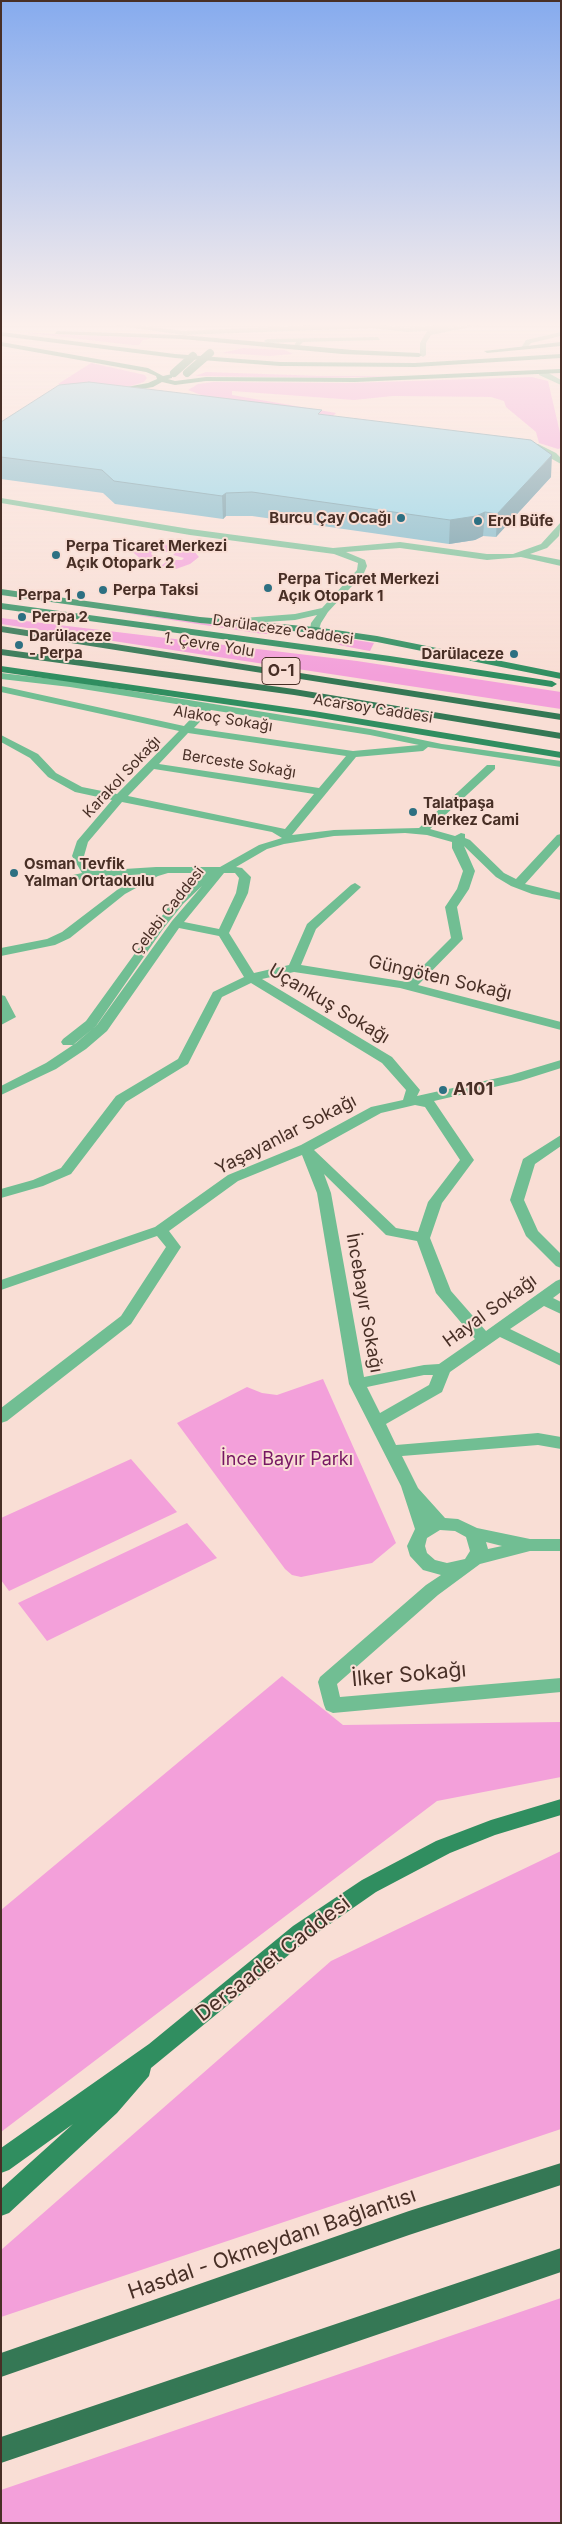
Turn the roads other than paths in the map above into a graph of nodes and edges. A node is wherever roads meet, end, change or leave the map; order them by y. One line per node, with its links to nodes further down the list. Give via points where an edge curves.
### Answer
1 (529, 444): 2 (street)
2 (561, 462)
3 (1, 500): 5 (street, via 190,532)
4 (561, 524): 6 (street, via 544,546)
5 (334, 551): 6 (street, via 400,544 487,557); 10 (street, via 362,562 363,566)
6 (522, 555): 7 (street)
7 (561, 562)
8 (1, 592): 11 (main road, Darülaceze Caddesi)
9 (1, 606): 15 (main road, Darülaceze Caddesi)
10 (325, 610): 11 (street, via 295,617); 14 (street)
11 (220, 622): 12 (main road, Darülaceze Caddesi)
12 (276, 626): 14 (main road, Darülaceze Caddesi); 15 (main road, via 283,630 284,636 270,640)
13 (1, 629): 26 (highway, 1. Çevre Yolu / O-1)
14 (315, 630): 16 (main road, Darülaceze Caddesi); 18 (main road, via 324,641)
15 (236, 639): 18 (main road, Darülaceze Caddesi)
16 (401, 642): 19 (main road, via 381,651); 22 (main road, Darülaceze Caddesi)
17 (1, 652): 28 (highway, 1. Çevre Yolu / O-1, via 294,692)
18 (352, 655): 19 (main road, Darülaceze Caddesi)
19 (390, 660): 23 (main road, Darülaceze Caddesi)
20 (1, 668): 31 (main road, Acarsoy Caddesi, via 90,676); 33 (main road, Acarsoy Caddesi, via 314,714)
21 (1, 676): 25 (street)
22 (561, 676)
23 (561, 686)
24 (1, 688): 27 (street, Alakoç Sokağı)
25 (209, 706): 27 (street, Karakol Sokağı); 30 (street)
26 (561, 717)
27 (188, 730): 32 (street, Alakoç Sokağı); 35 (street, Karakol Sokağı)
28 (561, 736)
29 (1, 738): 38 (street, via 34,756 52,775 79,790)
30 (442, 747): 32 (street, Alakoç Sokağı); 34 (street)
31 (561, 750)
32 (353, 754): 37 (street)
33 (561, 755)
34 (561, 764)
35 (152, 766): 37 (street, Berceste Sokağı); 38 (street, Karakol Sokağı)
36 (492, 767): 39 (street)
37 (321, 792): 40 (street)
38 (119, 799): 40 (street, via 275,828); 45 (street, Karakol Sokağı, via 83,841 78,856)
39 (424, 830): 40 (street, Çelebi Caddesi); 41 (street, Çelebi Caddesi)
40 (288, 837): 44 (street, Çelebi Caddesi)
41 (459, 837): 46 (street, Çelebi Caddesi, via 500,875); 55 (street, via 458,848 469,871 463,889 451,907 457,939)
42 (561, 837): 46 (street)
43 (167, 870): 44 (street); 45 (street); 52 (street, via 120,892 66,935 50,942)
44 (216, 870): 50 (street, Çelebi Caddesi); 51 (street, via 238,870 245,877 242,893); 60 (street, Çelebi Caddesi, via 169,914 91,1023 34,1066)
45 (88, 875): 47 (street)
46 (518, 883): 49 (street, Çelebi Caddesi, via 536,892)
47 (46, 884)
48 (355, 887): 53 (street, via 312,927)
49 (561, 895)
50 (176, 924): 51 (street); 61 (street, Çelebi Caddesi, via 102,1028 51,1066)
51 (223, 933): 54 (street, Uçankuş Sokağı)
52 (1, 952)
53 (294, 968): 54 (street, Güngöten Sokağı); 55 (street, Güngöten Sokağı)
54 (251, 978): 62 (street, Uçankuş Sokağı, via 387,1060 413,1090); 65 (street, Güngöten Sokağı, via 216,996 182,1060 122,1100 66,1171 38,1184)
55 (410, 986): 58 (street, Güngöten Sokağı)
56 (1, 1000): 57 (street, via 10,1017)
57 (1, 1021)
58 (561, 1026)
59 (561, 1062): 62 (street, Yaşayanlar Sokağı, via 515,1078)
60 (1, 1082)
61 (1, 1091)
62 (409, 1101): 64 (street, Yaşayanlar Sokağı, via 376,1110); 67 (street, via 430,1104 467,1160 435,1202)
63 (561, 1140): 68 (street, via 528,1162 517,1200 531,1233)
64 (306, 1148): 66 (street, Yaşayanlar Sokağı, via 233,1178); 67 (street, via 391,1232); 77 (street, İncebayır Sokağı, via 324,1193)
65 (1, 1194)
66 (160, 1230): 70 (street, Yaşayanlar Sokağı); 78 (street, via 174,1247 126,1320)
67 (423, 1238): 74 (street, via 444,1294)
68 (561, 1263)
69 (561, 1284): 71 (street, Hayal Sokağı)
70 (1, 1285)
71 (543, 1299): 72 (street); 73 (street, Hayal Sokağı)
72 (561, 1309)
73 (499, 1330): 74 (street, Hayal Sokağı); 75 (street)
74 (485, 1340): 76 (street, Hayal Sokağı)
75 (561, 1361)
76 (443, 1370): 77 (street, Hayal Sokağı, via 424,1370); 79 (street, Hayal Sokağı, via 436,1388)
77 (357, 1384): 79 (street, İncebayır Sokağı)
78 (1, 1417)
79 (377, 1422): 81 (street, İncebayır Sokağı)
80 (561, 1443): 81 (street, via 538,1439)
81 (392, 1451): 82 (street, İncebayır Sokağı)
82 (432, 1527): 83 (street, via 458,1525); 86 (street, via 416,1540)
83 (472, 1533): 84 (street); 87 (street, via 479,1546)
84 (530, 1545): 85 (street); 87 (street)
85 (561, 1545)
86 (422, 1560): 87 (street, via 447,1570); 88 (street)
87 (470, 1563): 88 (street)
88 (432, 1590): 89 (street, İlker Sokağı, via 327,1682 334,1705)
89 (561, 1685)
90 (561, 1807): 91 (main road, Dersaadet Caddesi, via 491,1828 443,1847 369,1886 300,1933)
91 (157, 2051): 92 (main road, Dersaadet Caddesi); 94 (main road, Dersaadet Caddesi, via 109,2106)
92 (1, 2162)
93 (561, 2174): 96 (highway, Hasdal - Okmeydanı Bağlantısı)
94 (1, 2205)
95 (561, 2260): 97 (highway)
96 (1, 2364)
97 (1, 2450)

